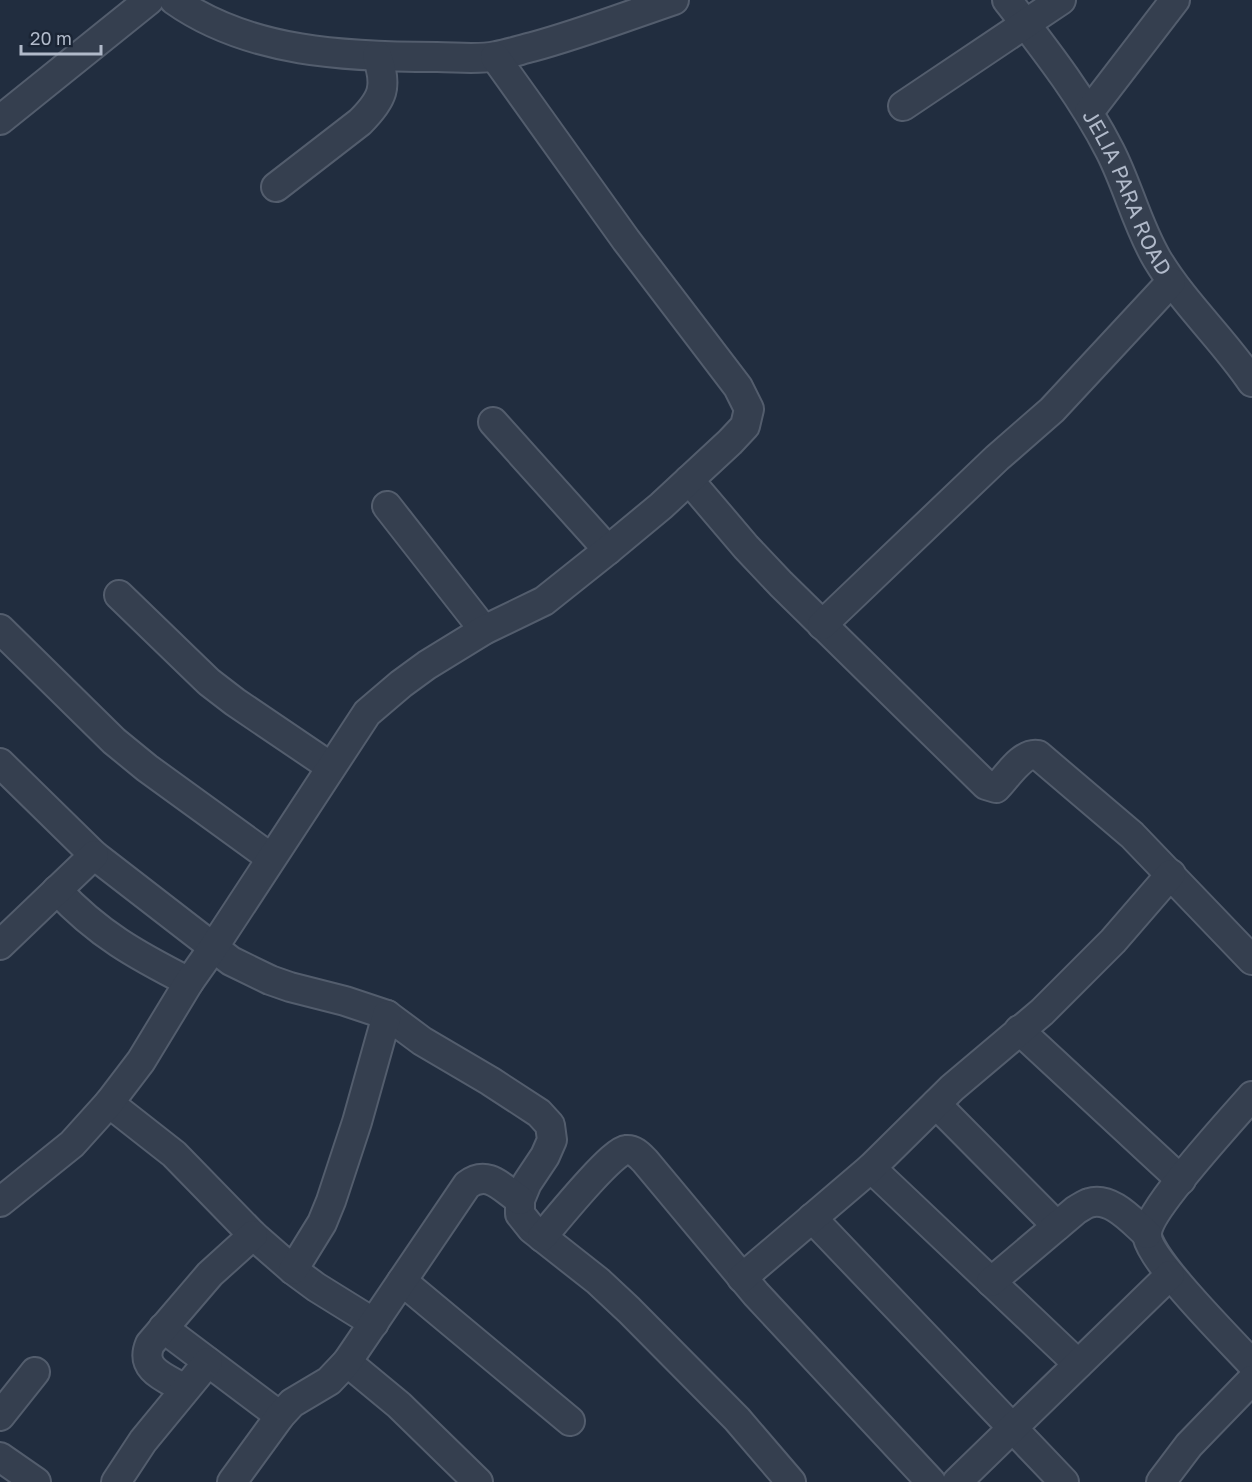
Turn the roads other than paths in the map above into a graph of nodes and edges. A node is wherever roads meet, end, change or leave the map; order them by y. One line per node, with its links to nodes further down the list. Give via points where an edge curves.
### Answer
1 (149, 0): 12 (street)
2 (174, 0): 8 (street, via 195,15 254,37 346,55)
3 (674, 0): 9 (street)
4 (1007, 0): 7 (street, JELIA PARA ROAD)
5 (1062, 0): 7 (street)
6 (1174, 0): 11 (street)
7 (1025, 23): 10 (street); 11 (street, JELIA PARA ROAD)
8 (377, 56): 9 (street); 13 (street, via 384,86 371,111)
9 (495, 57): 17 (street, via 626,240 738,387 748,409 745,426)
10 (903, 106)
11 (1089, 112): 14 (street, JELIA PARA ROAD, via 1111,153 1144,235)
12 (0, 120)
13 (276, 187)
14 (1172, 282): 15 (street, JELIA PARA ROAD); 21 (street, via 1052,410)
15 (1252, 382)
16 (493, 422): 19 (street)
17 (689, 480): 19 (street); 21 (street, via 746,547)
18 (387, 506): 23 (street)
19 (608, 550): 23 (street, via 544,601)
20 (119, 595): 25 (street, via 209,682)
21 (822, 625): 28 (street, via 986,785 996,788 1026,757 1038,755 1132,835)
22 (0, 629): 27 (street, via 114,741)
23 (484, 630): 25 (street, via 427,665 367,713)
24 (0, 763): 26 (street)
25 (331, 767): 27 (street)
26 (94, 855): 29 (street); 31 (street)
27 (271, 858): 31 (street)
28 (1171, 874): 32 (street); 35 (street, via 1085,970)
29 (57, 890): 30 (street); 33 (street, via 105,934 137,956)
30 (0, 945)
31 (213, 948): 33 (street); 34 (street, via 270,980)
32 (1252, 960)
33 (189, 982): 37 (street, via 141,1061)
34 (387, 1016): 41 (street, via 539,1113 550,1125 552,1140); 48 (street, via 331,1200 322,1223)
35 (1019, 1030): 38 (street); 40 (street)
36 (1252, 1096): 40 (street)
37 (109, 1103): 42 (street, via 72,1144); 45 (street, via 174,1154)
38 (936, 1104): 39 (street); 44 (street)
39 (870, 1168): 43 (street); 52 (street)
40 (1182, 1180): 46 (street, via 1152,1219)
41 (520, 1200): 47 (street, via 520,1214); 51 (street, via 485,1178 477,1178 467,1185)
42 (0, 1202)
43 (812, 1218): 50 (street); 65 (street)
44 (1057, 1226): 46 (street, via 1089,1203 1100,1202 1115,1207); 52 (street)
45 (253, 1234): 48 (street); 54 (street, via 210,1274)
46 (1147, 1234): 49 (street, via 1149,1245)
47 (542, 1237): 50 (street, via 619,1152 627,1149 645,1161); 71 (street, via 629,1310 737,1419)
48 (293, 1270): 53 (street)
49 (1170, 1275): 57 (street); 58 (street)
50 (742, 1278): 72 (street)
51 (402, 1281): 53 (street); 64 (street)
52 (991, 1282): 57 (street)
53 (374, 1323): 56 (street)
54 (163, 1328): 55 (street); 61 (street, via 150,1344 148,1364)
55 (208, 1362): 61 (street); 63 (street)
56 (347, 1362): 63 (street, via 329,1382 292,1403); 70 (street, via 399,1405)
57 (1078, 1364): 65 (street)
58 (1252, 1364)
59 (35, 1372): 62 (street)
60 (1252, 1380): 75 (street, via 1189,1445)
61 (185, 1389): 68 (street)
62 (0, 1416)
63 (280, 1416): 69 (street)
64 (570, 1421)
65 (1011, 1429): 73 (street); 74 (street)
66 (0, 1457): 67 (street)
67 (36, 1482)
68 (116, 1482)
69 (232, 1482)
70 (478, 1482)
71 (791, 1482)
72 (931, 1482)
73 (957, 1482)
74 (1064, 1482)
75 (1161, 1482)

